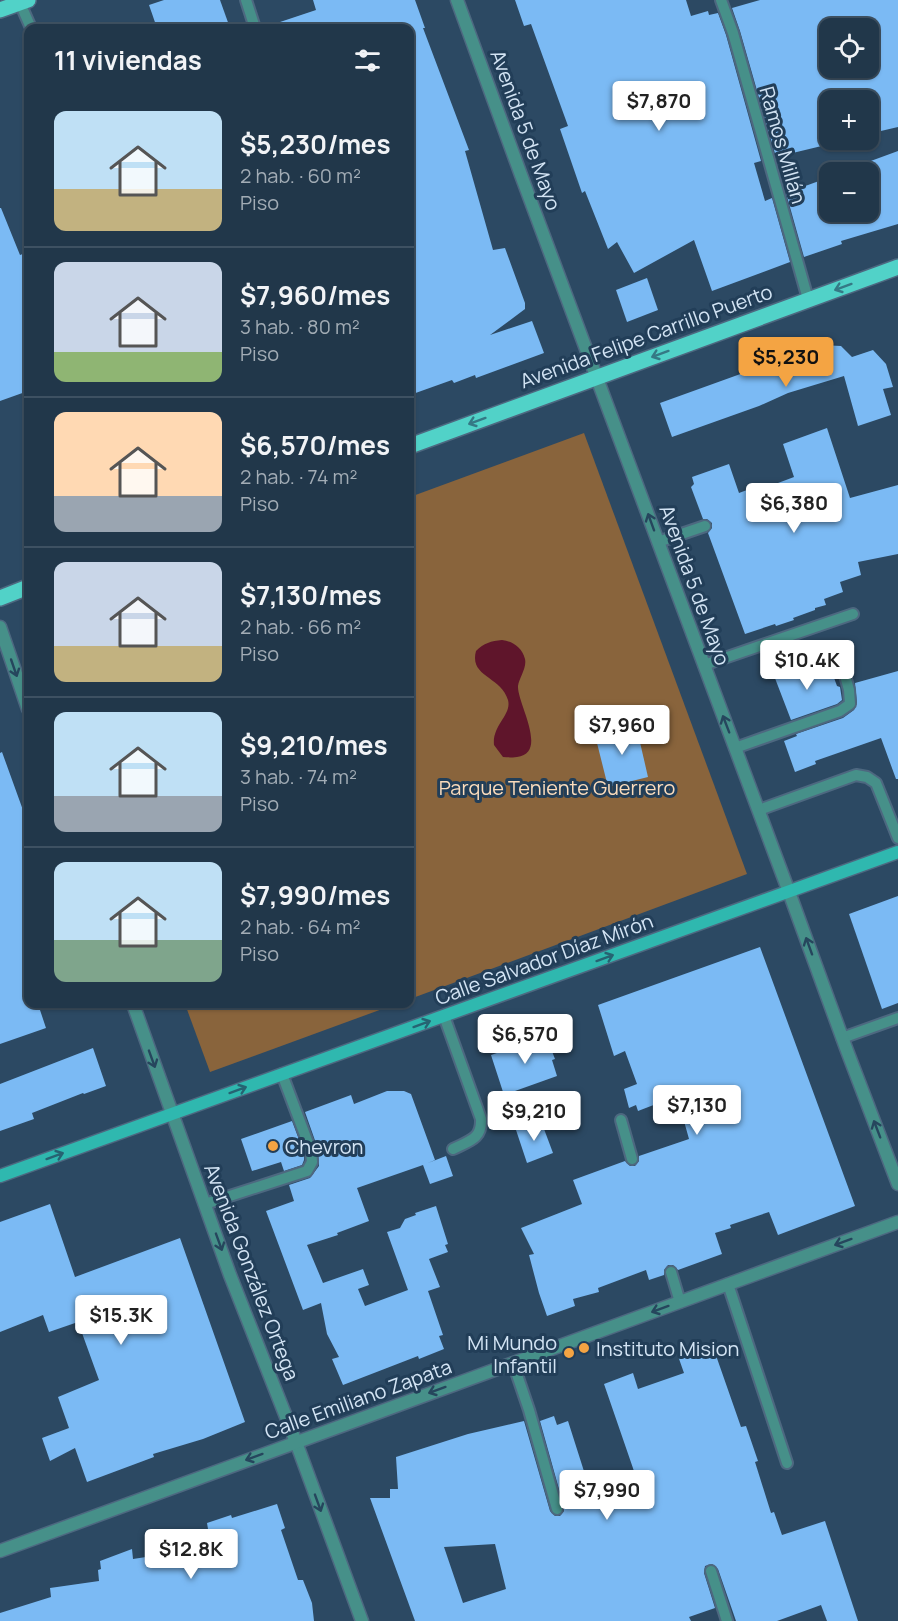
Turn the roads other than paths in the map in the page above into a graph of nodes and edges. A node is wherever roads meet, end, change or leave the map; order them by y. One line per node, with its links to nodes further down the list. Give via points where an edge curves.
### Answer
1 (246, 0): 7 (lane)
2 (457, 0): 10 (street, Avenida 5 de Mayo)
3 (722, 0): 9 (lane, Ramos Millán)
4 (24, 1): 5 (main road); 6 (lane)
5 (0, 10)
6 (30, 24)
7 (254, 24)
8 (898, 267): 9 (main road, Avenida Felipe Carrillo Puerto, one-way to 9)
9 (808, 299): 10 (main road, Avenida Felipe Carrillo Puerto, one-way to 10)
10 (597, 376): 11 (main road, Avenida Felipe Carrillo Puerto, one-way to 11); 15 (street, Avenida 5 de Mayo, one-way to 10)
11 (414, 445)
12 (790, 498): 13 (lane)
13 (763, 507)
14 (705, 526): 15 (lane)
15 (658, 542): 20 (street, Avenida 5 de Mayo)
16 (24, 589): 17 (main road)
17 (0, 598)
18 (853, 614): 20 (lane)
19 (0, 627): 22 (street, one-way to 22)
20 (704, 665): 23 (street, Avenida 5 de Mayo, one-way to 20)
21 (844, 672): 23 (lane, via 850,704 840,711)
22 (24, 697)
23 (735, 748): 24 (street, Avenida 5 de Mayo)
24 (759, 810): 25 (lane, via 856,775 867,777 876,783); 27 (street, Avenida 5 de Mayo)
25 (898, 838)
26 (898, 852): 27 (main road, Calle Salvador Díaz Mirón)
27 (789, 892): 29 (main road, Calle Salvador Díaz Mirón, one-way to 27); 31 (street, Avenida 5 de Mayo, one-way to 27)
28 (133, 1008): 33 (street, Avenida González Ortega, one-way to 33)
29 (444, 1016): 32 (main road, Calle Salvador Díaz Mirón, one-way to 29); 35 (lane, via 481,1119 478,1136)
30 (898, 1018): 31 (lane)
31 (842, 1038): 38 (street, Avenida 5 de Mayo, one-way to 31)
32 (282, 1074): 33 (main road, Calle Salvador Díaz Mirón, one-way to 32); 39 (lane, via 312,1162 306,1171)
33 (172, 1113): 37 (main road, Calle Salvador Díaz Mirón, one-way to 33); 39 (street, Avenida González Ortega)
34 (621, 1120): 36 (lane)
35 (453, 1149)
36 (632, 1159)
37 (0, 1176)
38 (898, 1184)
39 (205, 1204): 45 (street, Avenida González Ortega, one-way to 45)
40 (898, 1222): 42 (street, Calle Emiliano Zapata, one-way to 42)
41 (671, 1272): 43 (lane)
42 (728, 1284): 43 (street, Calle Emiliano Zapata); 46 (lane)
43 (680, 1302): 44 (street, Calle Emiliano Zapata, one-way to 44)
44 (513, 1363): 45 (street, Calle Emiliano Zapata, one-way to 45); 47 (lane)
45 (296, 1442): 48 (street, Calle Emiliano Zapata, one-way to 48); 50 (street, Avenida González Ortega, one-way to 50)
46 (787, 1463)
47 (557, 1509)
48 (0, 1551)
49 (711, 1571): 51 (lane)
50 (362, 1621)
51 (727, 1621)

